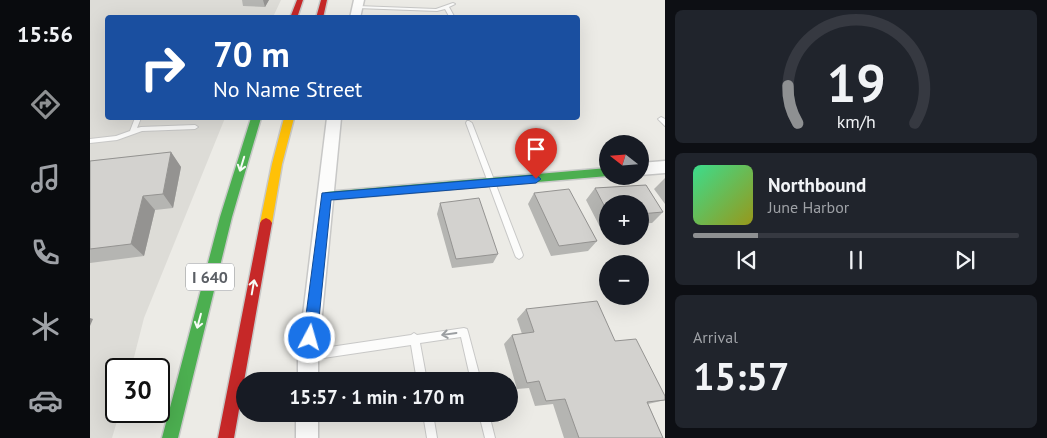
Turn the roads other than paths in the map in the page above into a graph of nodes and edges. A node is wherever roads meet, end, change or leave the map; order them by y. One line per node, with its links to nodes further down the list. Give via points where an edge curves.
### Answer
1 (300, 0): 9 (main road)
2 (324, 0): 10 (main road)
3 (411, 0): 8 (lane)
4 (453, 4): 5 (lane)
5 (446, 7): 8 (lane); 12 (lane)
6 (357, 8): 7 (lane)
7 (388, 8): 8 (lane); 11 (lane)
8 (414, 9)
9 (294, 15)
10 (320, 15)
11 (389, 15)
12 (451, 15)
13 (137, 120): 19 (lane)
14 (255, 120): 35 (main road, I 640, one-way to 35, via 226,218)
15 (288, 120): 36 (main road, I 640, one-way to 15, via 277,164)
16 (334, 120): 25 (street)
17 (469, 124): 24 (lane)
18 (195, 127): 19 (lane)
19 (133, 130): 20 (lane, via 116,138)
20 (90, 141)
21 (664, 166): 22 (street)
22 (649, 168)
23 (599, 173): 24 (main road)
24 (491, 183): 25 (main road); 26 (lane)
25 (326, 196): 28 (street)
26 (519, 254)
27 (414, 338): 28 (lane); 30 (lane); 31 (lane, one-way to 27, via 464,332)
28 (308, 356): 29 (street)
29 (308, 372)
30 (420, 372)
31 (474, 372)
32 (307, 422): 37 (street)
33 (429, 422): 38 (lane)
34 (486, 422): 39 (lane)
35 (170, 438)
36 (226, 438)
37 (306, 438)
38 (432, 438)
39 (490, 438)

